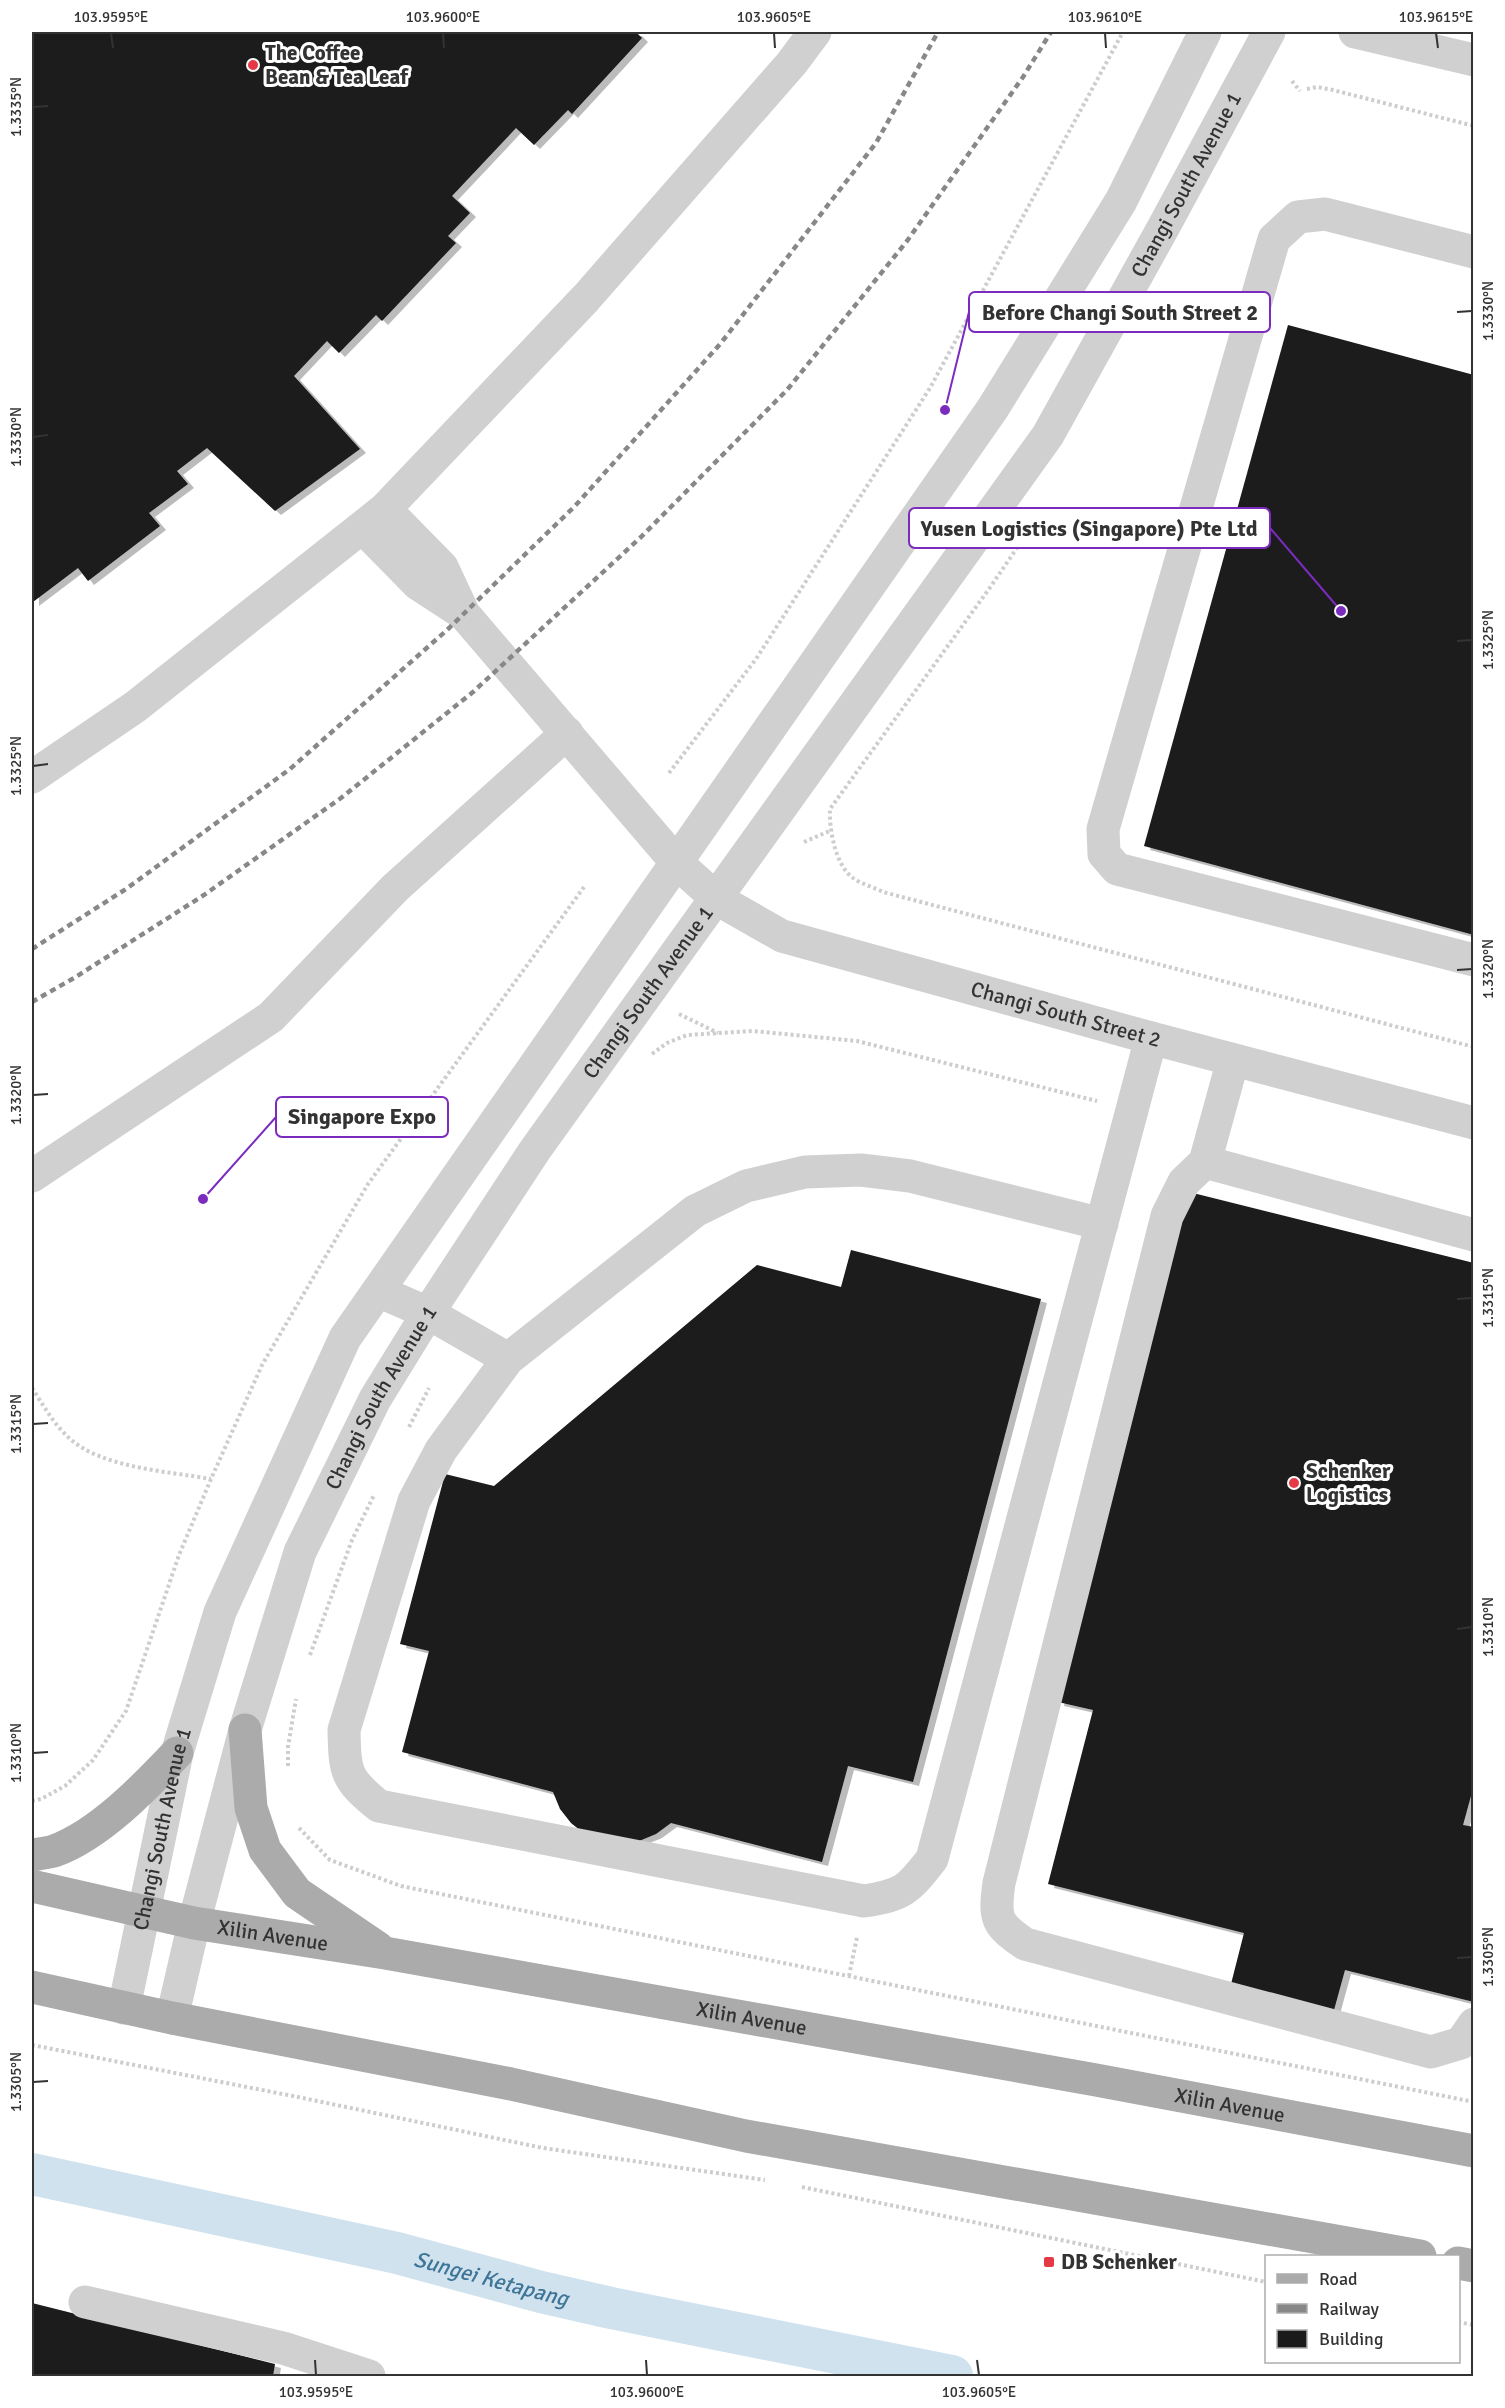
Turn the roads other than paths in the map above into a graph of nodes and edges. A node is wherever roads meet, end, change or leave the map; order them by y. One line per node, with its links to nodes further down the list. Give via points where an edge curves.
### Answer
1 (815, 32): 7 (street, via 586,298)
2 (1205, 32): 10 (street, Changi South Avenue 1, via 1120,201 993,408)
3 (1269, 32): 11 (street, Changi South Avenue 1, via 1048,435)
4 (1355, 32): 5 (street)
5 (1473, 60)
6 (1473, 252): 12 (street, via 1325,214 1298,217 1274,239 1102,829 1104,854 1117,869)
7 (374, 519): 8 (street, Changi South Street 2, via 442,567 464,614); 9 (street, via 135,707)
8 (567, 733): 10 (street, Changi South Street 2); 17 (street, via 395,888 271,1017)
9 (32, 777)
10 (678, 863): 11 (street, Changi South Street 2); 20 (street, Changi South Avenue 1)
11 (717, 899): 13 (street, Changi South Street 2, via 782,936); 21 (street, Changi South Avenue 1, via 535,1150)
12 (1473, 960)
13 (1151, 1038): 14 (street, Changi South Street 2); 18 (street)
14 (1233, 1060): 15 (street, Changi South Street 2); 16 (street)
15 (1473, 1123)
16 (1204, 1162): 19 (street); 33 (street, via 1184,1182 1167,1216 995,1906 1002,1928 1024,1944 1431,2052 1461,2043)
17 (32, 1176)
18 (1102, 1224): 22 (street, via 910,1176 861,1170 805,1172 746,1186 695,1211); 22 (street, via 932,1859 914,1882 892,1897 864,1901 379,1806 358,1789 345,1765 344,1730 414,1501 441,1450)
19 (1473, 1235)
20 (378, 1291): 21 (street); 24 (street, Changi South Avenue 1, via 345,1338 220,1612)
21 (428, 1313): 22 (street); 23 (street, Changi South Avenue 1, via 375,1399 300,1552)
22 (508, 1359)
23 (244, 1730): 28 (street, Changi South Avenue 1); 29 (main road, via 251,1808 265,1850 297,1893)
24 (177, 1753): 25 (main road, via 139,1793 88,1833 54,1851); 27 (street, Changi South Avenue 1)
25 (32, 1855)
26 (32, 1886): 27 (main road, Xilin Avenue)
27 (143, 1913): 28 (main road, Xilin Avenue); 31 (street, Changi South Avenue 1)
28 (194, 1923): 29 (main road, Xilin Avenue); 32 (street, Changi South Avenue 1)
29 (385, 1953): 34 (main road, Xilin Avenue)
30 (32, 1988): 31 (main road)
31 (124, 2008): 32 (main road)
32 (172, 2018): 35 (main road, via 511,2084 746,2136)
33 (1473, 2024)
34 (1473, 2151)
35 (1414, 2255)
36 (85, 2302): 37 (street, via 283,2348)
37 (369, 2376)

